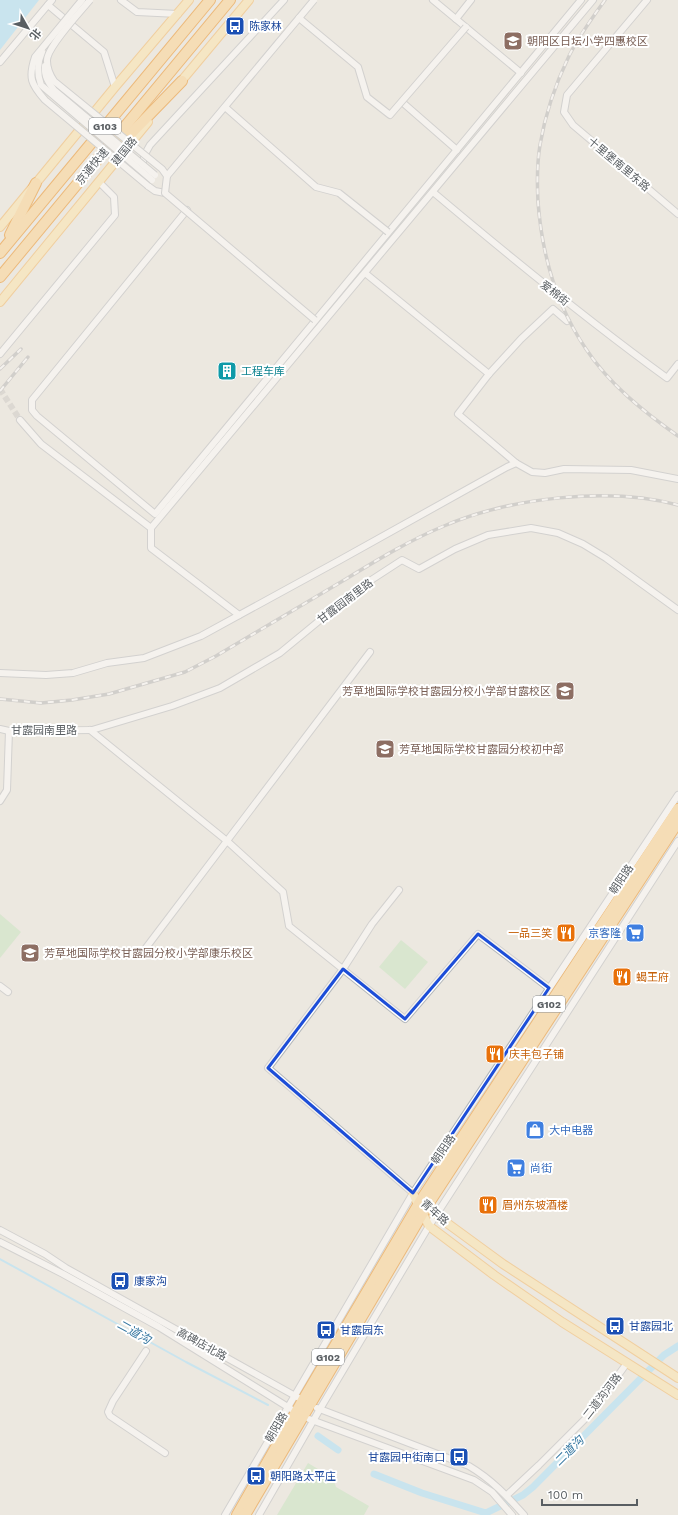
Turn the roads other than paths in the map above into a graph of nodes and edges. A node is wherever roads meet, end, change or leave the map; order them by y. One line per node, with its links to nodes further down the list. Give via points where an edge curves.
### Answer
1 (82, 0): 20 (street, bridge)
2 (90, 0): 21 (street, bridge, via 54,44)
3 (121, 0): 16 (street, via 137,12)
4 (189, 0): 16 (main road)
5 (210, 0): 40 (highway, 京通快速 / G103)
6 (230, 0): 35 (highway, 京通快速 / G103)
7 (249, 0): 24 (main road, 建国路)
8 (284, 0): 29 (street, bridge, via 150,145)
9 (314, 0): 17 (street, bridge)
10 (433, 0): 18 (street)
11 (471, 0): 18 (street)
12 (581, 0): 23 (street)
13 (592, 0): 33 (street)
14 (647, 0): 37 (street, 十里堡南里东路, via 567,94 564,112 573,125)
15 (50, 3): 22 (street); 25 (street, via 104,52)
16 (178, 14): 25 (main road)
17 (299, 18): 26 (street, bridge, via 358,67 367,97 390,115); 27 (street, bridge)
18 (456, 19): 19 (street)
19 (466, 28): 23 (street); 26 (street, bridge)
20 (44, 46): 29 (street, bridge, via 38,60 38,77 41,85 154,178); 34 (street, bridge, via 35,57 31,68 30,78 36,90 148,186)
21 (46, 60): 29 (street, bridge, via 46,77 54,90); 30 (street, bridge, via 54,81 162,169)
22 (0, 62)
23 (521, 73): 28 (street)
24 (182, 80): 31 (main road, 建国路); 35 (highway)
25 (115, 87): 32 (main road)
26 (402, 102): 28 (street)
27 (225, 107): 30 (street, bridge); 39 (street, bridge, via 316,187 339,193)
28 (457, 150): 39 (street)
29 (142, 165)
30 (167, 176): 34 (street, bridge)
31 (99, 182): 43 (main road, 建国路); 46 (street, via 114,197 115,215)
32 (36, 183): 38 (main road); 40 (highway)
33 (433, 192): 41 (street); 47 (street, 爱棉街, via 608,335 667,378)
34 (165, 193): 36 (street, bridge)
35 (56, 210): 42 (highway, 京通快速 / G103)
36 (187, 210): 44 (street, bridge); 44 (street, via 32,400 32,410 37,416 154,514)
37 (678, 214)
38 (0, 227)
39 (388, 232): 44 (street)
40 (0, 253)
41 (365, 274): 48 (street); 52 (street)
42 (0, 277)
43 (0, 302)
44 (315, 320)
45 (567, 321): 48 (street, via 553,310 521,339)
46 (0, 354)
47 (678, 364)
48 (489, 374): 50 (street, via 458,414)
49 (20, 420): 52 (street, via 41,444)
50 (516, 463): 51 (street, via 532,472 545,473 564,468 631,470); 54 (street)
51 (678, 478)
52 (151, 528): 54 (street, via 151,548)
53 (678, 610): 59 (street, 甘露园南里路, via 606,558 558,533 531,528 488,535 455,549 420,569 402,560 358,588 280,653 220,688 172,706)
54 (239, 615): 56 (street, via 201,636 144,658 73,673 46,675)
55 (370, 652): 64 (street)
56 (0, 672)
57 (0, 729): 58 (street, 甘露园南里路)
58 (9, 730): 59 (street, 甘露园南里路); 61 (street, via 7,790)
59 (90, 730): 64 (street)
60 (678, 794): 70 (street, 朝阳路)
61 (0, 801)
62 (678, 809): 73 (highway, 朝阳路 / G102)
63 (678, 822): 73 (highway, 朝阳路 / G102)
64 (227, 841): 67 (street); 68 (street, via 283,892 289,926)
65 (678, 842): 74 (street, 朝阳路)
66 (399, 890): 68 (street, via 372,924)
67 (142, 953)
68 (343, 969): 70 (street, via 405,1019 478,934); 72 (street, via 268,1068)
69 (0, 986): 71 (street)
70 (549, 988): 72 (street, 朝阳路)
71 (8, 992)
72 (414, 1193): 73 (main road, 青年路); 82 (street, 朝阳路)
73 (422, 1207): 74 (main road, 青年路); 75 (main road, 青年路); 82 (highway, 朝阳路 / G102)
74 (436, 1215): 75 (street, 朝阳路); 80 (main road, 青年路, via 504,1264)
75 (429, 1226): 79 (main road, 青年路, via 494,1275); 82 (street, 朝阳路)
76 (0, 1230): 82 (street, 高碑店北路)
77 (0, 1242): 83 (street, 高碑店北路, via 159,1327)
78 (146, 1352): 84 (street, via 108,1412 110,1416)
79 (628, 1364): 81 (main road, 青年路); 85 (street, 二道沟河路, via 590,1414)
80 (675, 1376)
81 (678, 1395)
82 (307, 1402): 83 (highway, 朝阳路 / G102); 83 (street, 朝阳路); 85 (street, 高碑店北路, via 469,1466 488,1478)
83 (300, 1414): 86 (street, 朝阳路); 87 (highway, 朝阳路 / G102); 88 (highway, 朝阳路 / G102); 89 (street, 朝阳路); 90 (street, 高碑店北路, via 474,1480 483,1485)
84 (165, 1453)
85 (508, 1496): 91 (street, 高碑店北路)
86 (226, 1515)
87 (237, 1515)
88 (245, 1515)
89 (259, 1515)
90 (512, 1515)
91 (524, 1515)

